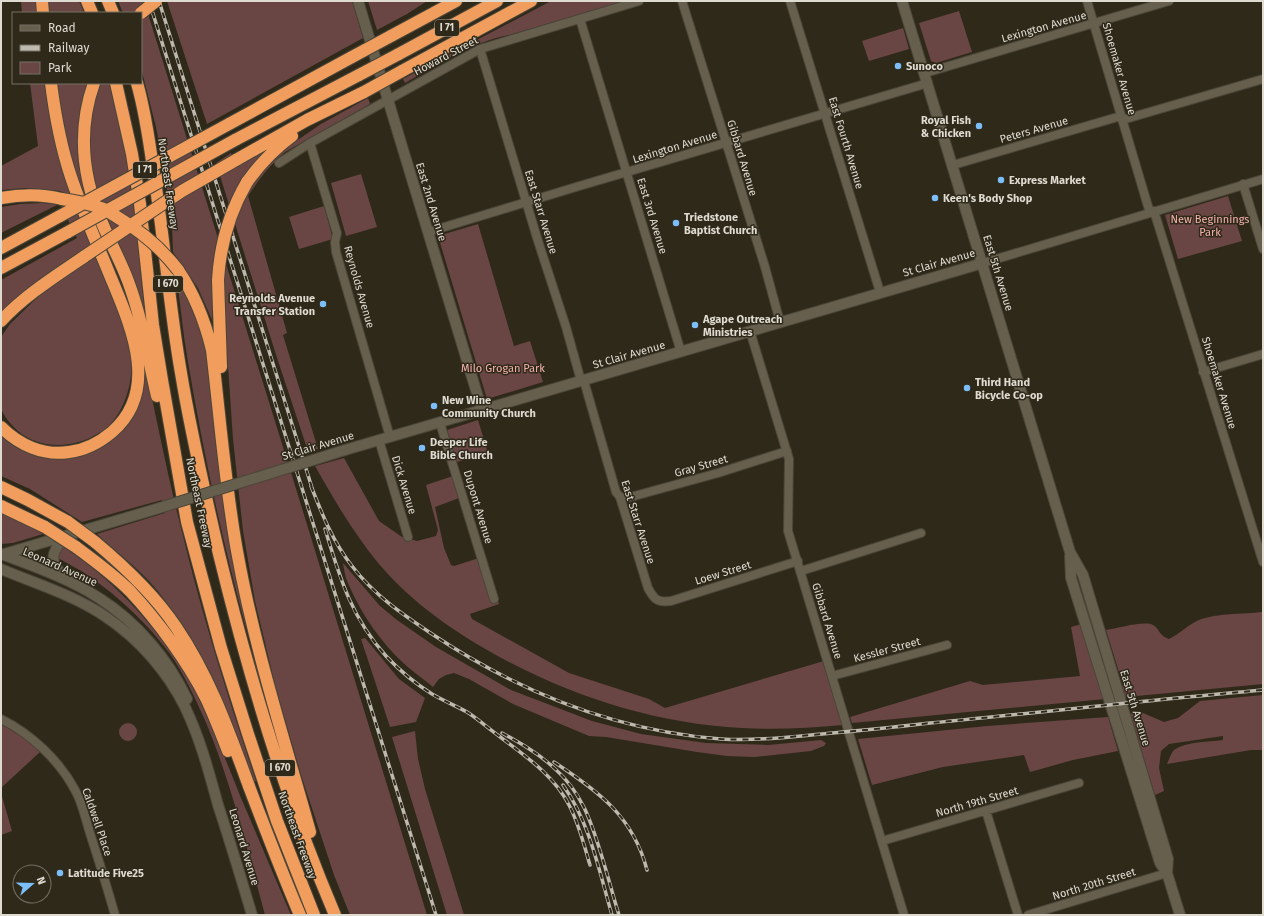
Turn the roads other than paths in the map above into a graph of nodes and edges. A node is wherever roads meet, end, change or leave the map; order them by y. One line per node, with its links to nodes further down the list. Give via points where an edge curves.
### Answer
1 (42, 1): 16 (highway)
2 (87, 1): 17 (highway)
3 (108, 1): 18 (highway)
4 (156, 1): 19 (highway, bridge)
5 (358, 1): 31 (street, East 2nd Avenue)
6 (439, 1): 21 (highway)
7 (456, 1): 21 (highway, I 71)
8 (497, 1): 51 (highway, I 71, bridge)
9 (531, 1): 32 (highway, bridge)
10 (638, 1): 20 (street, Howard Street)
11 (682, 1): 36 (street, Gibbard Avenue)
12 (790, 1): 33 (street, East Fourth Avenue)
13 (902, 1): 24 (street, East 5th Avenue)
14 (1087, 1): 22 (street, Shoemaker Avenue)
15 (1169, 1): 22 (street, Lexington Avenue)
16 (43, 12)
17 (92, 12)
18 (113, 12)
19 (142, 12)
20 (580, 19): 23 (street, Howard Street); 39 (street, East 3rd Avenue)
21 (414, 23): 48 (highway, I 71, bridge)
22 (1094, 23): 24 (street, Lexington Avenue); 34 (street, Shoemaker Avenue)
23 (480, 49): 31 (street, Howard Street); 44 (street, East Starr Avenue)
24 (925, 73): 26 (street, East 5th Avenue)
25 (1263, 79): 34 (street, Peters Avenue)
26 (928, 83): 33 (street, Lexington Avenue); 38 (street, East 5th Avenue)
27 (51, 84): 63 (highway, via 58,126 71,177 132,329 138,358 137,384 135,397 123,420 97,444 86,448 63,453 39,450 17,441)
28 (94, 84): 70 (highway, via 83,134 89,185 94,204 121,263 137,307 170,458)
29 (116, 84): 70 (highway, Northeast Freeway, via 133,160 162,380)
30 (137, 84): 91 (highway, Northeast Freeway / I 670, via 153,163 180,371 203,485 256,695)
31 (388, 100): 35 (street, Howard Street); 47 (street, East 2nd Avenue)
32 (328, 111): 53 (highway, bridge, via 307,120 182,191 32,292); 62 (highway, bridge, via 280,145 255,171 239,196 224,235 218,280)
33 (825, 113): 36 (street, Lexington Avenue); 52 (street, East Fourth Avenue)
34 (1121, 118): 38 (street, Peters Avenue); 46 (street, Shoemaker Avenue)
35 (310, 143): 37 (street, Howard Street); 64 (street, Reynolds Avenue, via 337,234 336,252)
36 (726, 143): 39 (street, Lexington Avenue); 54 (street, Gibbard Avenue)
37 (279, 163)
38 (953, 165): 50 (street, East 5th Avenue)
39 (627, 173): 44 (street, Lexington Avenue); 56 (street, East 3rd Avenue)
40 (1263, 179): 41 (street, St Clair Avenue)
41 (1243, 184): 46 (street, St Clair Avenue); 49 (street)
42 (1, 198): 43 (highway, via 31,195)
43 (62, 199): 45 (highway, via 24,199); 62 (highway, bridge, via 103,209 122,220 157,246 178,270 194,295 206,328 212,350)
44 (526, 202): 47 (street, Lexington Avenue); 59 (street, East Starr Avenue)
45 (1, 204)
46 (1152, 212): 50 (street, St Clair Avenue); 58 (street, Shoemaker Avenue)
47 (428, 232): 60 (street, East 2nd Avenue)
48 (1, 248)
49 (1263, 249)
50 (983, 263): 52 (street, St Clair Avenue); 90 (street, East 5th Avenue, via 1070,552 1071,578 1160,863)
51 (1, 268)
52 (880, 292): 54 (street, St Clair Avenue)
53 (1, 321)
54 (780, 322): 55 (street, St Clair Avenue)
55 (750, 331): 56 (street, St Clair Avenue); 66 (street, Gibbard Avenue)
56 (681, 352): 59 (street, St Clair Avenue)
57 (1263, 354): 58 (street)
58 (1203, 372): 76 (street, Shoemaker Avenue)
59 (583, 381): 60 (street, St Clair Avenue); 68 (street, East Starr Avenue, via 616,492)
60 (482, 410): 61 (street, St Clair Avenue)
61 (440, 423): 64 (street, St Clair Avenue); 80 (street, Dupont Avenue)
62 (221, 424): 91 (highway, via 237,550 254,630)
63 (1, 427)
64 (390, 437): 65 (street, St Clair Avenue)
65 (379, 440): 72 (street, St Clair Avenue, bridge); 73 (street, Dick Avenue)
66 (787, 451): 68 (street, Gray Street, via 697,479 627,498); 75 (street, Gibbard Avenue, via 788,531)
67 (1, 487): 89 (highway, bridge, via 68,522 95,542 157,601 176,626 213,693)
68 (620, 497): 81 (street, East Starr Avenue, via 648,588)
69 (1, 506): 89 (highway, bridge, via 45,527 76,547 106,569 147,610 193,675 206,698 255,816)
70 (187, 522): 95 (highway, Northeast Freeway, via 221,648 248,734 277,821)
71 (921, 533): 78 (street)
72 (66, 536): 74 (street, St Clair Avenue); 79 (street, via 55,550 54,561 61,573)
73 (408, 537)
74 (1, 554): 79 (street, Leonard Avenue)
75 (798, 561): 78 (street, Gibbard Avenue); 81 (street, Loew Street, via 671,601)
76 (1263, 562)
77 (1, 569): 85 (street, Leonard Avenue, via 67,595 119,626 140,644 156,662 184,706)
78 (801, 571): 83 (street, Gibbard Avenue)
79 (78, 586): 85 (street, Leonard Avenue, via 100,598 124,617 163,659 179,683 192,711)
80 (494, 599)
81 (655, 600)
82 (947, 645): 83 (street, Kessler Street)
83 (832, 676): 88 (street, Gibbard Avenue)
84 (1, 719): 92 (street, Caldwell Place, via 22,732 48,754 65,773 75,790)
85 (206, 764): 93 (street, Leonard Avenue)
86 (1079, 783): 87 (street, North 19th Street)
87 (986, 810): 88 (street, North 19th Street); 97 (street)
88 (882, 841): 96 (street, Gibbard Avenue)
89 (275, 857): 94 (highway)
90 (1167, 873): 98 (street, North 20th Street); 99 (street, East 5th Avenue)
91 (334, 914)
92 (115, 915)
93 (252, 915)
94 (300, 915)
95 (314, 915)
96 (904, 915)
97 (1018, 915)
98 (1028, 915)
99 (1180, 915)

